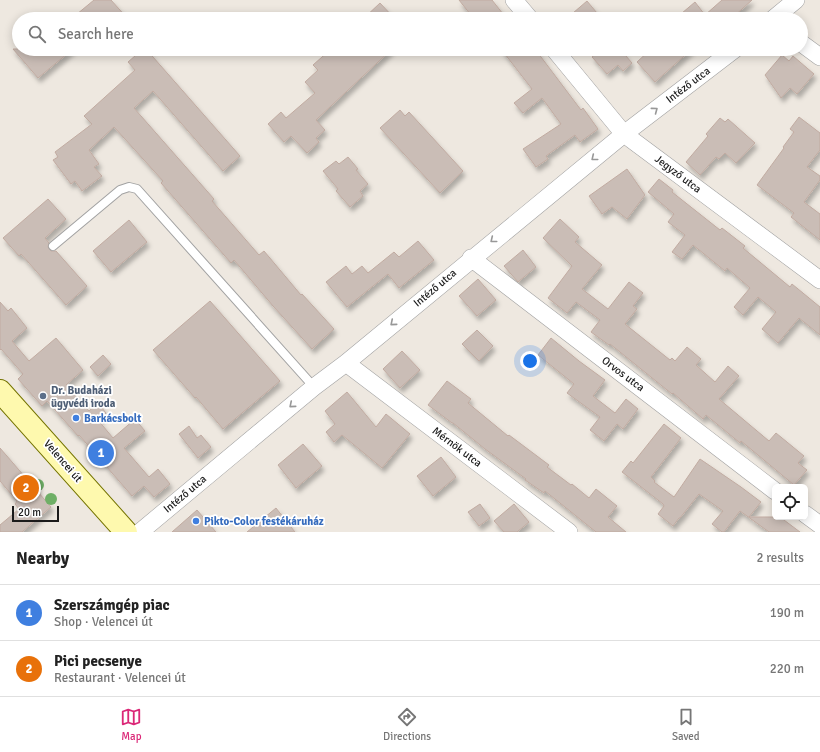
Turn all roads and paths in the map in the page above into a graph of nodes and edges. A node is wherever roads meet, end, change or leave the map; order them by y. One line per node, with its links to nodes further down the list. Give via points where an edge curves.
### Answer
1 (514, 0): 3 (street)
2 (796, 0): 4 (street)
3 (524, 12)
4 (782, 12)
5 (808, 48): 8 (street)
6 (560, 56): 9 (street, Jegyző utca)
7 (725, 56): 9 (street, Intéző utca, one-way to 7)
8 (820, 57)
9 (624, 134): 11 (street, Intéző utca, one-way to 11); 12 (street, Jegyző utca)
10 (53, 246): 14 (lane, via 120,190 129,187 137,189)
11 (472, 258): 13 (street, Intéző utca, one-way to 13); 16 (street, Orvos utca)
12 (820, 280)
13 (346, 363): 14 (street, Intéző utca); 19 (street, Mérnök utca)
14 (314, 387): 21 (street, Intéző utca, one-way to 21)
15 (0, 391): 20 (main road, Velencei út)
16 (772, 489)
17 (808, 516): 18 (street)
18 (820, 525)
19 (557, 529)
20 (126, 532)
21 (140, 532)

